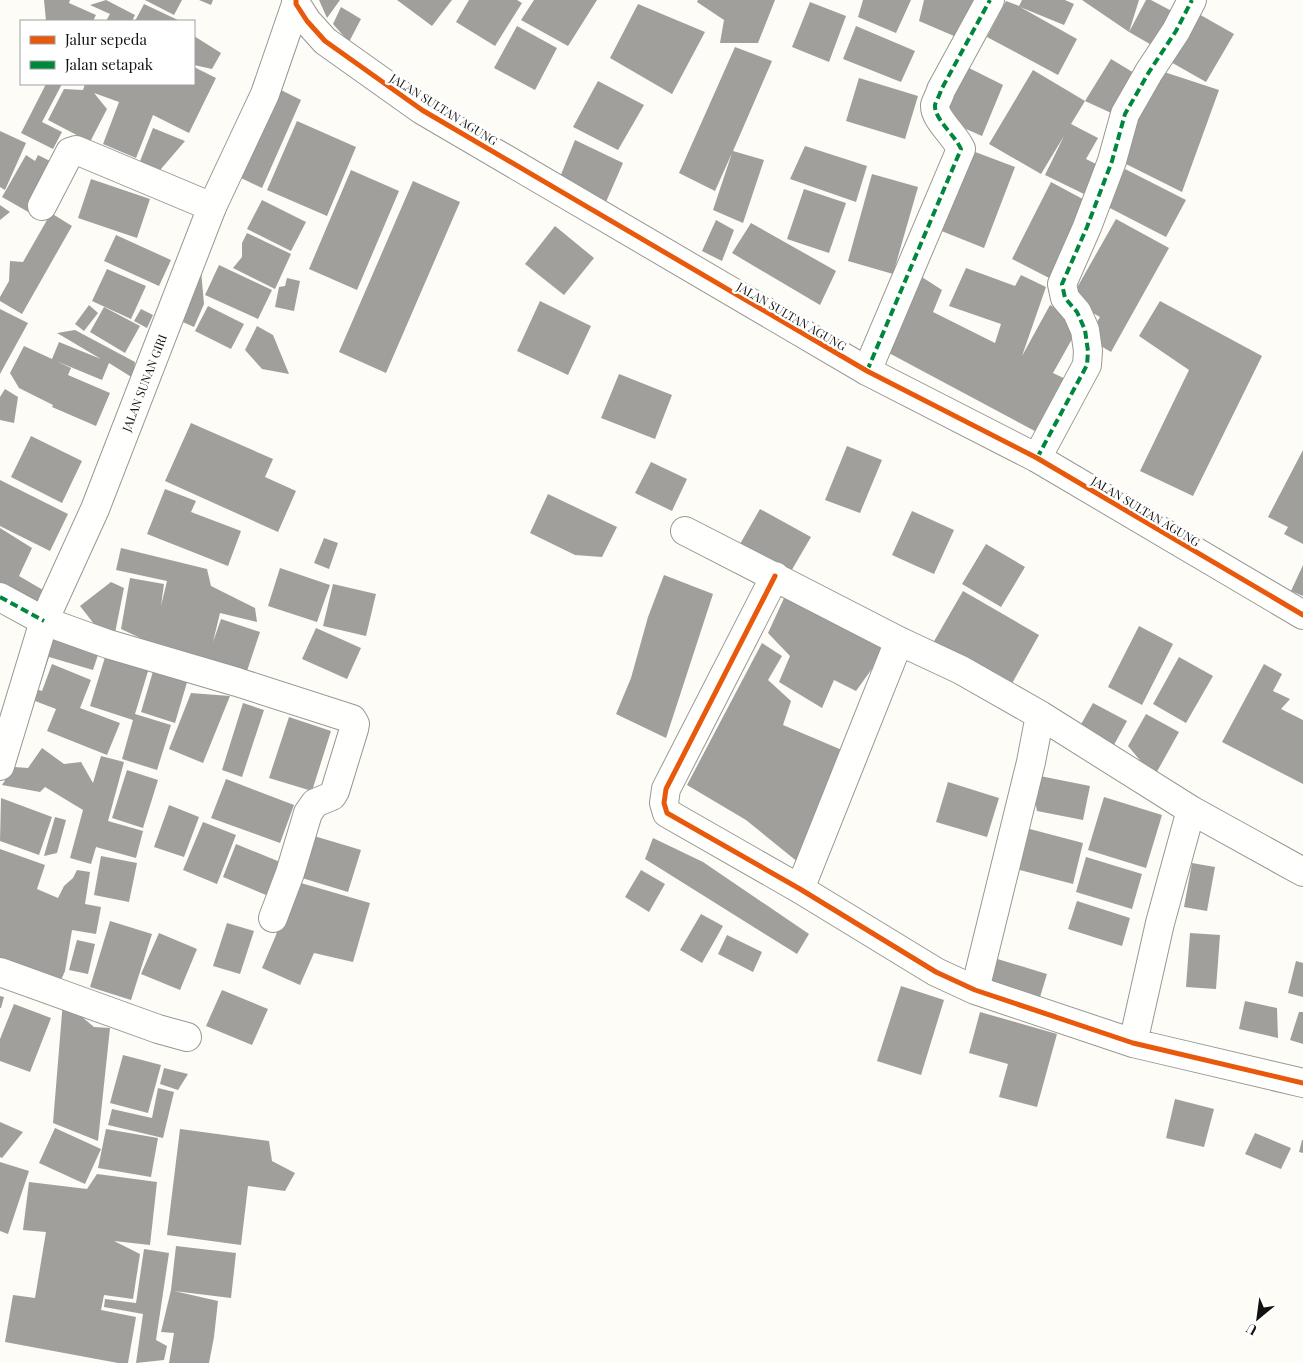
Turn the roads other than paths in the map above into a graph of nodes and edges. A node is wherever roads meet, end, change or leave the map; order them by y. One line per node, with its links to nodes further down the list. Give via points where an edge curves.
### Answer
1 (990, 0): 6 (street, via 935,106 937,117 961,149)
2 (1192, 0): 7 (street, via 1125,114 1112,161 1062,284 1065,298 1085,330 1087,365)
3 (296, 2): 5 (street, JALAN SUNAN GIRI, via 265,94); 6 (street, JALAN SULTAN AGUNG, via 307,21 326,41 422,110)
4 (42, 206): 5 (street, via 70,152 76,150)
5 (212, 207): 12 (street, JALAN SUNAN GIRI, via 96,509)
6 (867, 371): 7 (street, JALAN SULTAN AGUNG)
7 (1037, 458): 11 (street, JALAN SULTAN AGUNG)
8 (685, 531): 9 (street)
9 (775, 576): 13 (street); 18 (street, via 666,789 664,803 667,813)
10 (0, 597): 12 (street)
11 (1303, 615)
12 (44, 621): 15 (street, JALAN SUNAN GIRI); 19 (street, via 108,644 352,719 354,729 335,791 332,796 314,803 308,813)
13 (899, 641): 14 (street, via 961,670); 18 (street)
14 (1040, 716): 16 (street); 21 (street)
15 (0, 766)
16 (1191, 810): 17 (street); 23 (street, via 1160,924)
17 (1303, 872)
18 (800, 888): 21 (street, via 936,972)
19 (273, 918)
20 (0, 972): 22 (street)
21 (975, 990): 23 (street)
22 (187, 1037)
23 (1133, 1043): 24 (street)
24 (1303, 1084)

